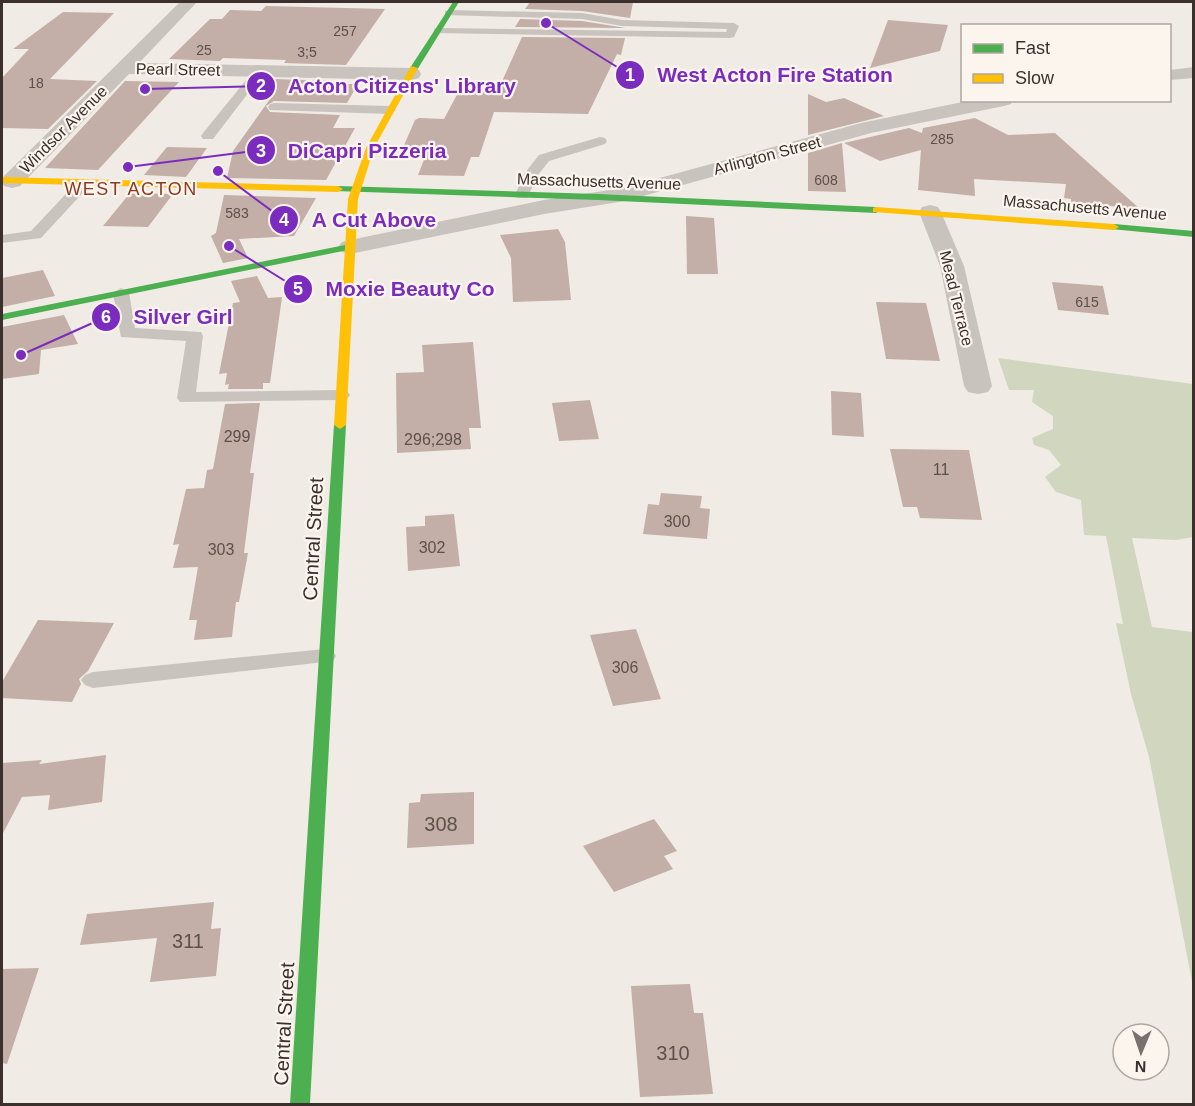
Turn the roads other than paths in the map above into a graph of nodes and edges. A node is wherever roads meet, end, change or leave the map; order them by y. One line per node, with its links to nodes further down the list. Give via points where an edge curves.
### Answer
1 (189, 2): 4 (street, Windsor Avenue)
2 (453, 8): 3 (street, Central Street); 3 (lane, via 582,16 622,23 734,26 730,35)
3 (438, 31): 7 (street, Central Street)
4 (124, 68): 5 (street, Pearl Street); 14 (street, Windsor Avenue)
5 (259, 71): 7 (street, Pearl Street); 12 (lane)
6 (1194, 72): 8 (street)
7 (412, 74): 11 (street, Central Street)
8 (1171, 75)
9 (994, 102): 18 (street, Arlington Street, via 879,124)
10 (274, 107): 11 (lane)
11 (390, 110): 16 (street, Central Street)
12 (208, 136)
13 (600, 141): 17 (lane, via 544,158)
14 (7, 180): 15 (street, Massachusetts Avenue)
15 (84, 183): 16 (street, Massachusetts Avenue); 21 (lane, via 36,235)
16 (355, 190): 17 (street, Massachusetts Avenue); 22 (street, Central Street)
17 (522, 195): 18 (street, Massachusetts Avenue)
18 (600, 198): 19 (street, Massachusetts Avenue); 22 (street, Arlington Street)
19 (930, 212): 20 (street, Massachusetts Avenue); 25 (street, Mead Terrace, via 952,266)
20 (1194, 234)
21 (2, 239)
22 (350, 247): 23 (street, Arlington Street); 26 (street, Central Street)
23 (121, 293): 24 (street, Arlington Street); 26 (lane, via 127,333 195,336 186,398)
24 (2, 317)
25 (978, 386)
26 (341, 395): 27 (street, Central Street)
27 (326, 656): 28 (lane); 29 (street, Central Street)
28 (93, 680)
29 (300, 1104)

